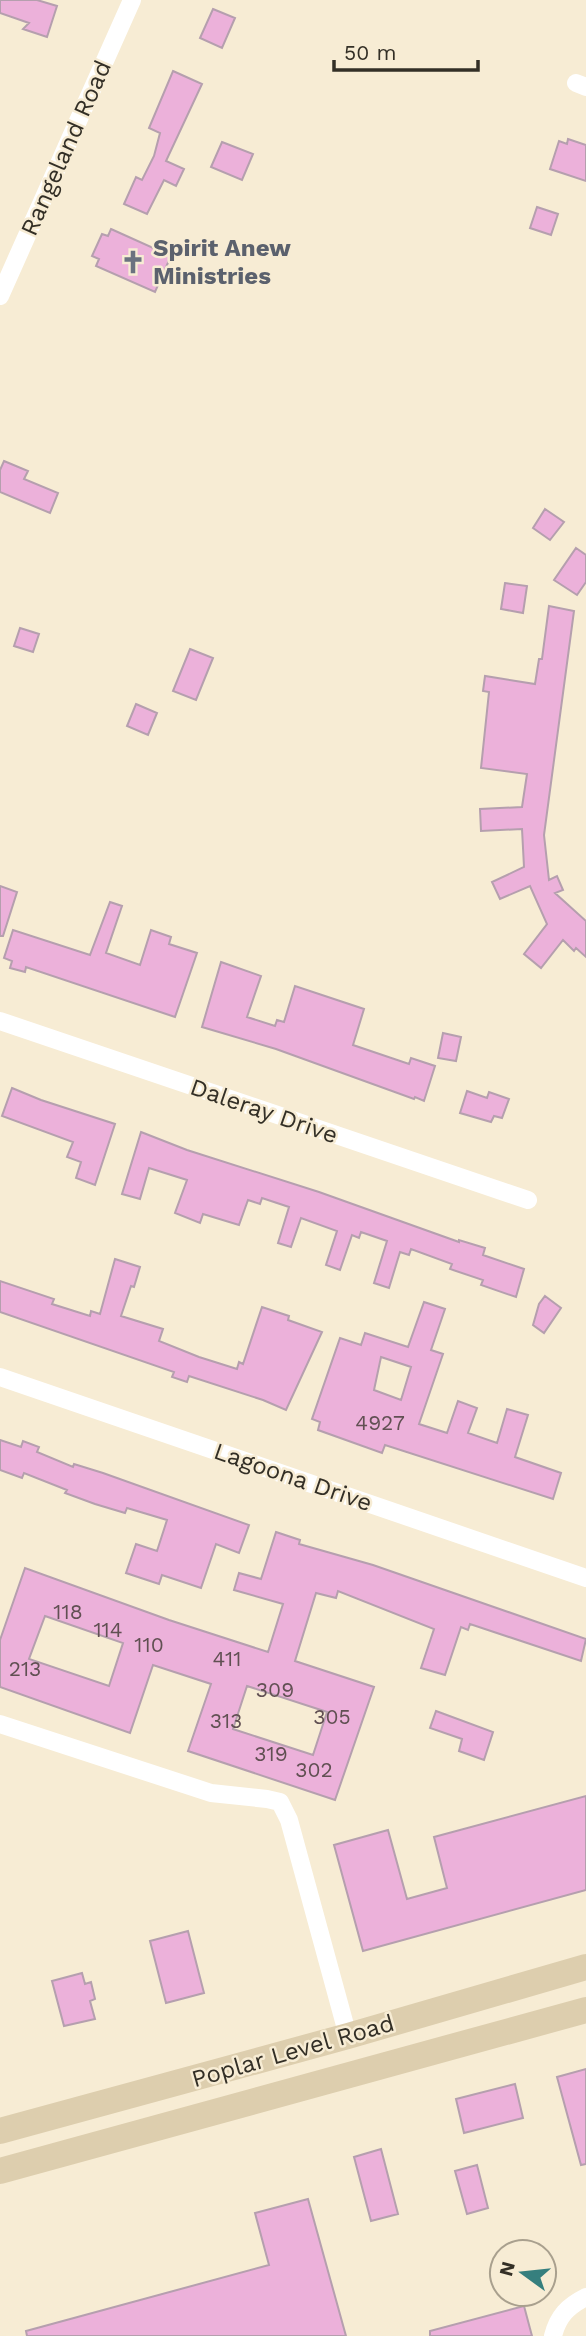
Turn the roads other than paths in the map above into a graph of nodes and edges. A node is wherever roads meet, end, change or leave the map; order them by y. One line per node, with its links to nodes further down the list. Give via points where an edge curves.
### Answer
1 (132, 0): 2 (street, Rangeland Road)
2 (0, 296)
3 (0, 1021): 4 (street, Daleray Drive)
4 (528, 1200)
5 (0, 1377): 6 (street, Lagoona Drive)
6 (586, 1578)
7 (0, 1724): 10 (street, via 211,1793 280,1802 289,1819)
8 (586, 1967): 10 (main road, Poplar Level Road)
9 (586, 2010): 12 (main road, Poplar Level Road)
10 (348, 2036): 11 (main road, Poplar Level Road)
11 (0, 2131)
12 (0, 2171)
13 (586, 2297): 14 (street, via 561,2315)
14 (553, 2336)

